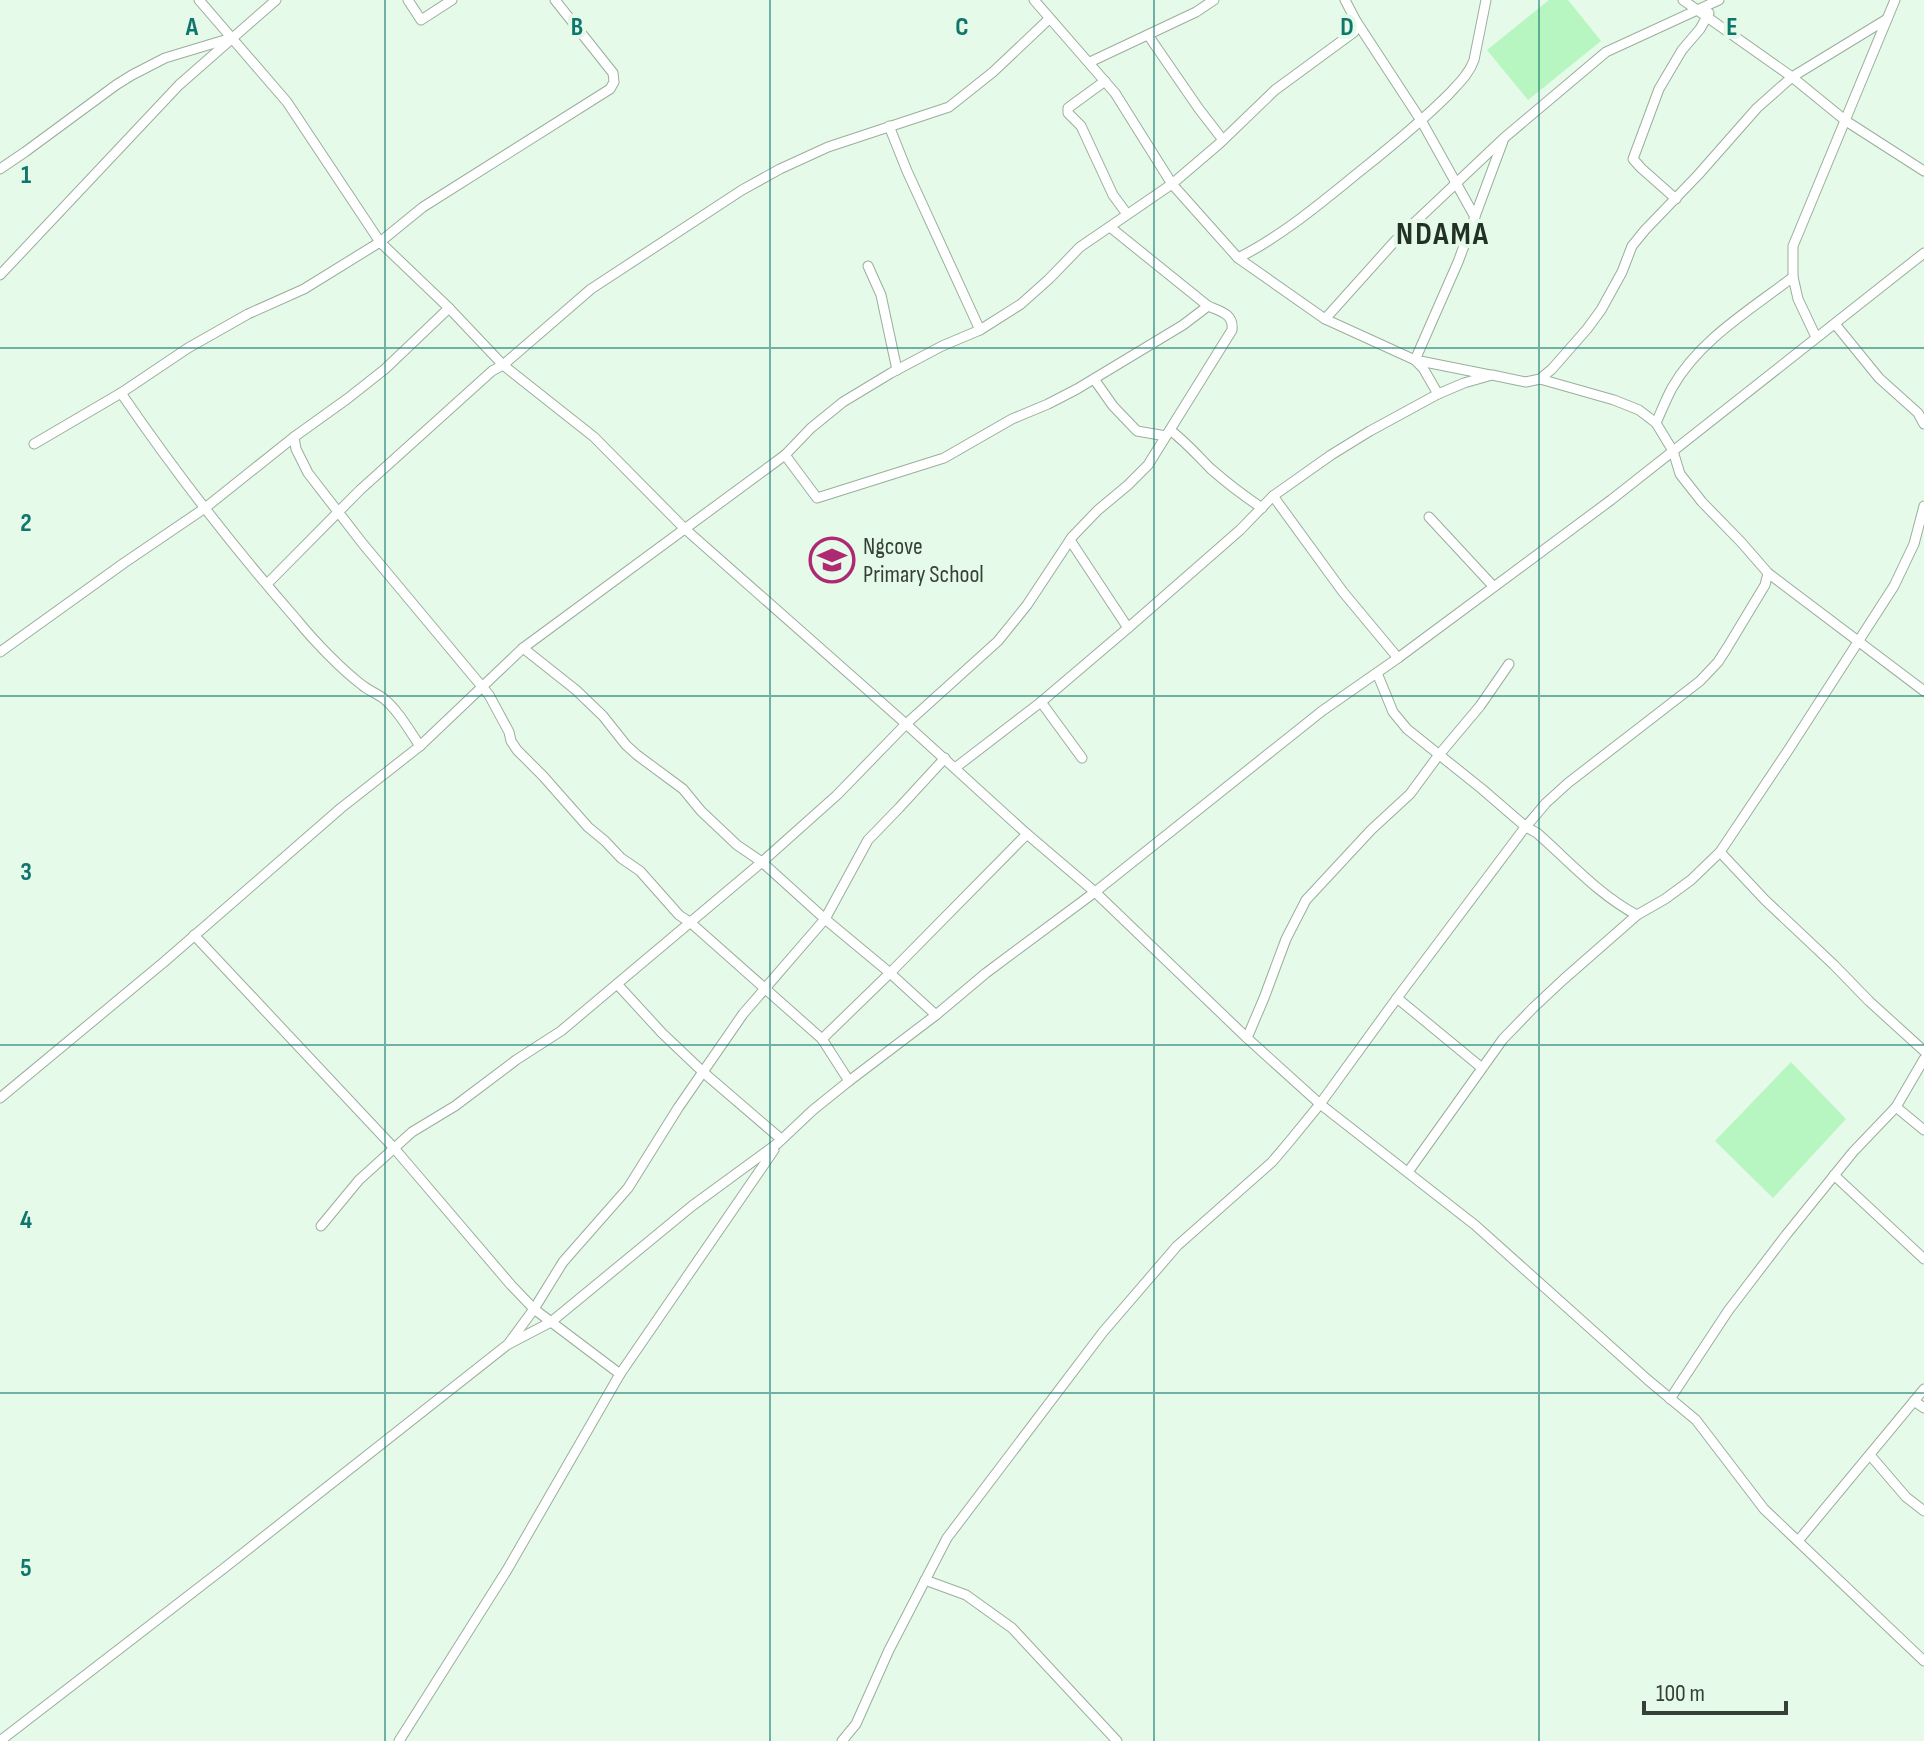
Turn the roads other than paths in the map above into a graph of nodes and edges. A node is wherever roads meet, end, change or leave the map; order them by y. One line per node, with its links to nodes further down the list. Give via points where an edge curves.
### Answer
1 (199, 0): 18 (street)
2 (276, 0): 18 (street)
3 (408, 0): 4 (street, via 421,20)
4 (452, 0)
5 (555, 0): 35 (street, via 613,73 610,89 423,207)
6 (1034, 0): 14 (street)
7 (1214, 0): 17 (street)
8 (1345, 0): 16 (street)
9 (1486, 0): 23 (street, via 1471,68)
10 (1683, 0): 13 (street)
11 (1895, 0): 15 (street)
12 (1717, 1): 13 (street)
13 (1703, 13): 20 (street); 25 (street, via 1606,52); 31 (street, via 1695,36 1659,89 1633,159)
14 (1049, 19): 19 (street); 24 (street, via 949,107)
15 (1887, 19): 20 (street); 22 (street)
16 (1356, 21): 23 (street); 26 (street, via 1354,32 1275,90)
17 (1148, 35): 19 (street); 26 (street)
18 (231, 38): 27 (street, via 165,58 132,75); 35 (street, via 287,102); 39 (street, via 179,85)
19 (1090, 62): 21 (street)
20 (1792, 77): 22 (street); 31 (street, via 1739,126)
21 (1105, 81): 30 (street); 32 (street, via 1068,113 1081,126)
22 (1846, 121): 28 (street); 40 (street, via 1793,246)
23 (1422, 122): 29 (street); 37 (street, via 1297,221)
24 (889, 126): 45 (street); 48 (street, via 809,155 742,190 591,289)
25 (1504, 138): 29 (street); 33 (street)
26 (1223, 140): 30 (street)
27 (0, 169)
28 (1924, 171)
29 (1456, 183): 33 (street); 43 (street)
30 (1172, 184): 32 (street); 37 (street)
31 (1676, 199): 52 (street, via 1632,246 1616,285 1587,329)
32 (1127, 214): 34 (street)
33 (1475, 217): 47 (street)
34 (1110, 227): 41 (street); 45 (street, via 1080,247 1021,304)
35 (380, 242): 42 (street); 53 (street, via 304,289 188,348)
36 (1924, 253): 44 (street)
37 (1238, 258): 43 (street)
38 (868, 266): 49 (street, via 881,295)
39 (0, 275)
40 (1793, 277): 46 (street); 57 (street, via 1698,354 1673,386)
41 (1208, 306): 51 (street); 59 (street, via 1227,314 1232,330)
42 (449, 308): 48 (street); 60 (street, via 385,369)
43 (1325, 319): 47 (street)
44 (1835, 324): 46 (street); 56 (street, via 1879,378)
45 (980, 330): 49 (street)
46 (1816, 337): 62 (street)
47 (1415, 360): 50 (street); 54 (street)
48 (503, 365): 68 (street); 70 (street, via 594,437)
49 (897, 370): 63 (street, via 843,402)
50 (1492, 375): 52 (street, via 1526,382); 54 (street)
51 (1094, 379): 59 (street, via 1137,431); 63 (street, via 944,458 817,498)
52 (1540, 379): 57 (street, via 1614,400)
53 (121, 393): 61 (street); 66 (street)
54 (1438, 394): 64 (street, via 1370,431)
55 (1924, 404): 56 (street)
56 (1918, 413): 58 (street)
57 (1656, 423): 62 (street)
58 (1924, 424)
59 (1168, 433): 67 (street, via 1189,444 1209,467); 71 (street, via 1148,465)
60 (294, 437): 66 (street); 68 (street, via 301,461)
61 (34, 444)
62 (1673, 451): 72 (street, via 1680,474); 74 (street)
63 (785, 455): 70 (street)
64 (1273, 496): 67 (street); 79 (street)
65 (1924, 506): 76 (street, via 1907,561)
66 (205, 508): 73 (street); 78 (street)
67 (1262, 508): 75 (street)
68 (338, 511): 73 (street); 82 (street)
69 (1429, 517): 74 (street)
70 (684, 528): 77 (street); 85 (street)
71 (1070, 540): 75 (street); 85 (street, via 998,641)
72 (1768, 573): 76 (street); 91 (street, via 1734,637 1700,681 1568,783)
73 (267, 584): 86 (street, via 345,670 393,708)
74 (1493, 586): 79 (street)
75 (1128, 628): 84 (street)
76 (1859, 642): 83 (street); 93 (street)
77 (523, 648): 82 (street); 94 (street, via 576,690 626,745)
78 (0, 652)
79 (1398, 658): 81 (street)
80 (1509, 664): 87 (street)
81 (1377, 673): 87 (street, via 1398,720); 95 (street)
82 (481, 688): 86 (street); 98 (street, via 517,750 588,827)
83 (1924, 691)
84 (1041, 702): 89 (street); 90 (street)
85 (906, 724): 88 (street); 94 (street)
86 (420, 746): 99 (street)
87 (1438, 756): 91 (street); 105 (street, via 1410,794 1306,900)
88 (945, 758): 90 (street); 97 (street, via 868,840)
89 (1082, 758)
90 (955, 768): 92 (street)
91 (1526, 827): 96 (street); 103 (street)
92 (1027, 834): 95 (street); 100 (street)
93 (1720, 852): 96 (street, via 1691,880); 107 (street)
94 (762, 862): 97 (street); 98 (street)
95 (1095, 892): 104 (street); 105 (street)
96 (1637, 915): 109 (street, via 1534,1007)
97 (825, 919): 100 (street); 102 (street)
98 (691, 923): 101 (street); 102 (street)
99 (194, 935): 112 (street); 117 (street)
100 (890, 973): 104 (street); 106 (street)
101 (617, 984): 110 (street); 117 (street, via 561,1031)
102 (764, 989): 106 (street); 110 (street)
103 (1397, 998): 109 (street); 113 (street)
104 (936, 1015): 111 (street)
105 (1247, 1038): 113 (street)
106 (822, 1039): 111 (street)
107 (1924, 1051)
108 (1924, 1059): 114 (street)
109 (1482, 1068): 118 (street)
110 (703, 1072): 116 (street); 122 (street, via 628,1188 563,1262)
111 (849, 1081): 116 (street)
112 (0, 1098)
113 (1320, 1104): 118 (street); 133 (street, via 1272,1162 1177,1246 1103,1332 947,1538)
114 (1896, 1107): 115 (street); 119 (street)
115 (1924, 1130)
116 (780, 1141): 123 (street); 125 (street)
117 (394, 1148): 120 (street); 122 (street)
118 (1408, 1172): 127 (street, via 1502,1248)
119 (1834, 1175): 121 (street); 127 (street, via 1728,1311)
120 (321, 1226)
121 (1924, 1259)
122 (534, 1309): 123 (street); 124 (street)
123 (551, 1322): 124 (street); 125 (street)
124 (507, 1345): 135 (street)
125 (620, 1374): 136 (street, via 507,1570)
126 (1924, 1389): 128 (street)
127 (1670, 1399): 132 (street, via 1696,1420 1764,1509)
128 (1914, 1401): 129 (street); 130 (street)
129 (1924, 1408)
130 (1870, 1455): 131 (street); 132 (street)
131 (1924, 1511)
132 (1798, 1541): 134 (street)
133 (925, 1580): 137 (street, via 856,1724); 138 (street, via 966,1595 1012,1628)
134 (1924, 1661)
135 (0, 1741)
136 (399, 1741)
137 (842, 1741)
138 (1117, 1741)

